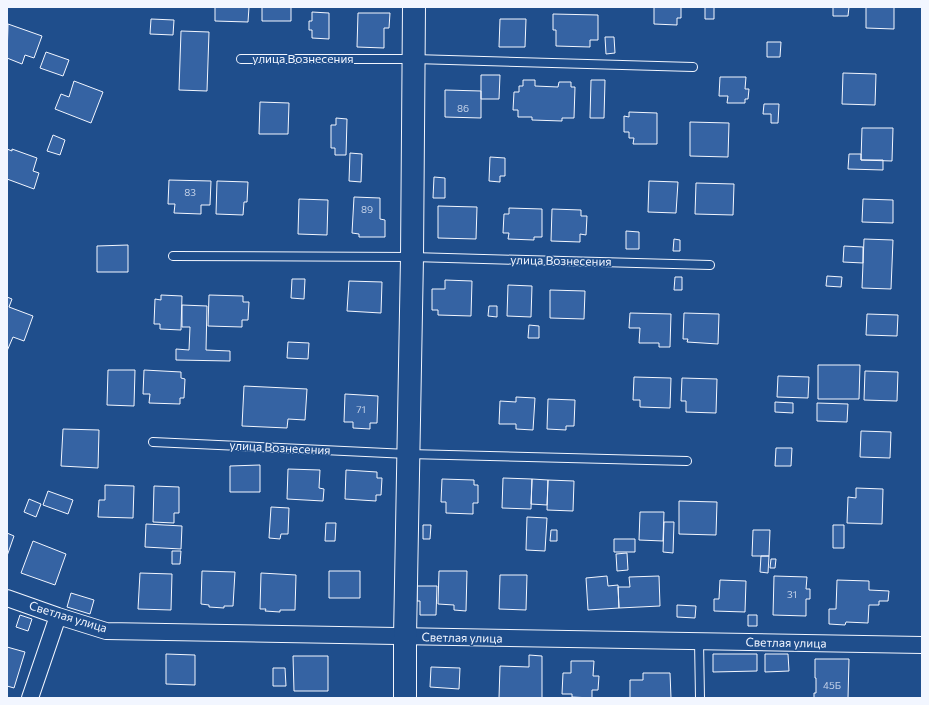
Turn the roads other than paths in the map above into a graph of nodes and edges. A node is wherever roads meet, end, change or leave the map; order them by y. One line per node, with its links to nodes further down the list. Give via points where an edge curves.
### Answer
1 (414, 7): 3 (street)
2 (241, 59): 3 (lane, улица Вознесения)
3 (414, 59): 4 (lane, улица Вознесения); 6 (street)
4 (694, 67)
5 (173, 256): 6 (lane, улица Вознесения)
6 (412, 257): 7 (lane, улица Вознесения); 9 (street)
7 (710, 265)
8 (153, 442): 9 (lane, улица Вознесения)
9 (408, 454): 10 (lane, улица Вознесения); 13 (street)
10 (687, 461)
11 (7, 598): 12 (street, Светлая улица)
12 (58, 616): 13 (street, Светлая улица, via 106,631); 16 (street)
13 (405, 637): 14 (street, Светлая улица); 17 (street)
14 (699, 641): 15 (street, Светлая улица); 18 (lane)
15 (922, 645)
16 (30, 698)
17 (405, 698)
18 (700, 698)

